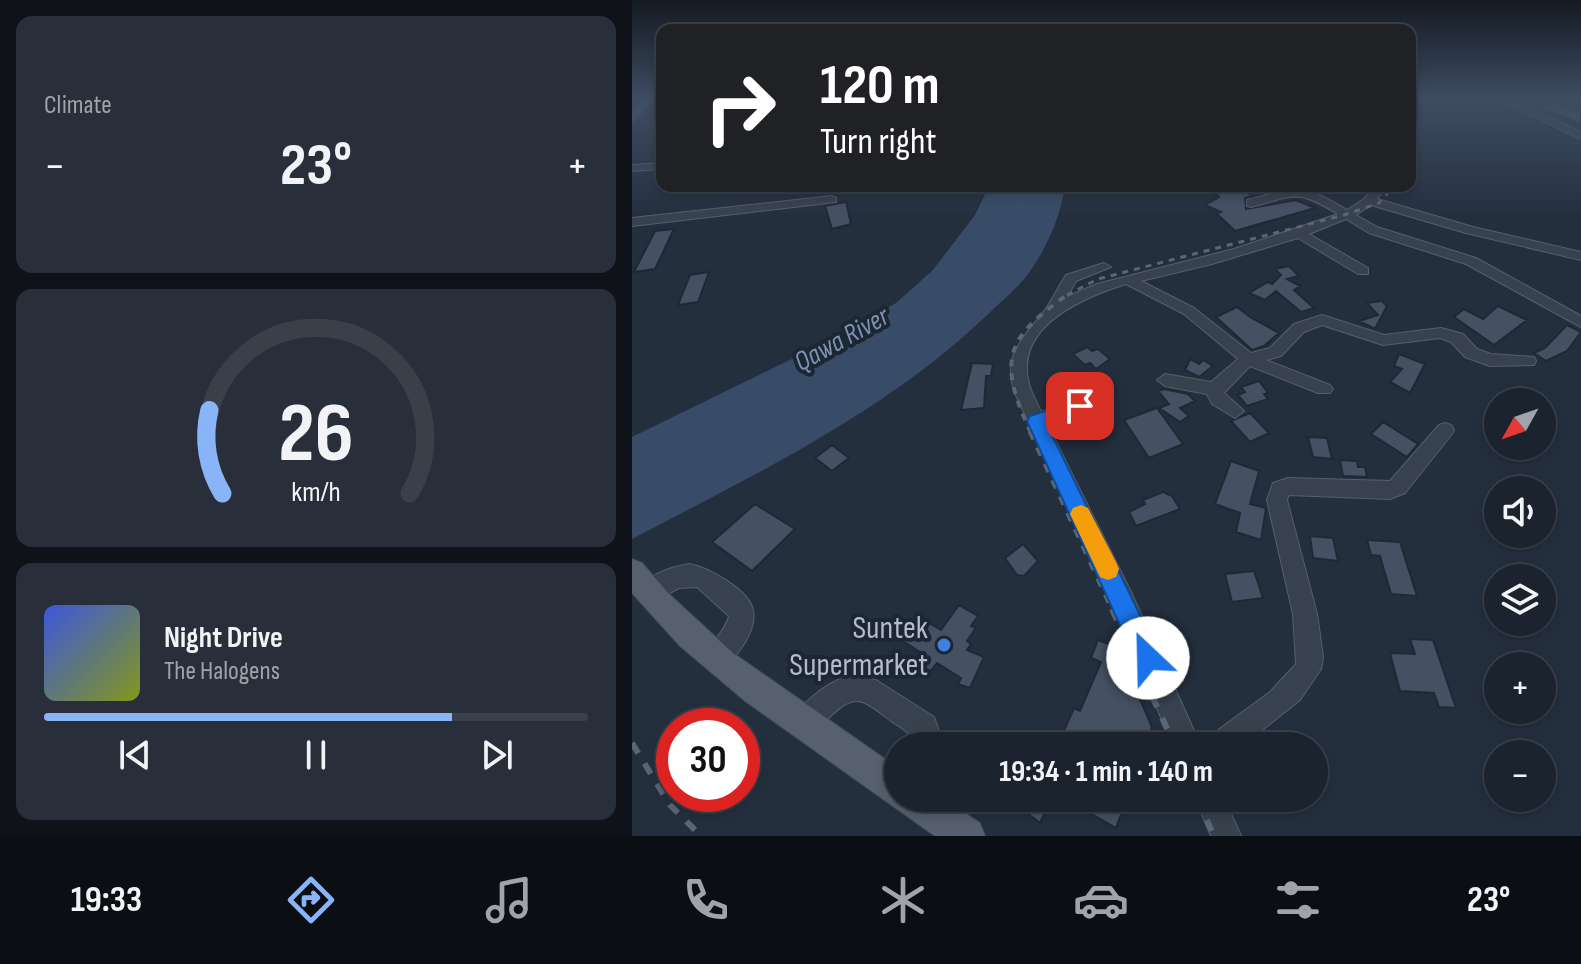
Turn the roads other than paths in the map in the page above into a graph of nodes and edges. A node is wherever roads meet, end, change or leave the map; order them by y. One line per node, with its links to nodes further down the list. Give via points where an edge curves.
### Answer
1 (656, 166): 2 (street)
2 (632, 168)
3 (1300, 192): 7 (street)
4 (1307, 192): 8 (street)
5 (1375, 193): 8 (street); 11 (street, via 1470,230)
6 (832, 200): 9 (street)
7 (1251, 203)
8 (1344, 215): 10 (street); 16 (street, via 1394,239 1471,261)
9 (632, 222)
10 (1299, 233): 13 (street); 14 (street)
11 (1581, 256)
12 (1104, 267): 15 (street, via 1071,278)
13 (1363, 271)
14 (1131, 281): 15 (street, via 1086,293); 17 (street, via 1189,311)
15 (1050, 313): 24 (street, via 1019,360 1018,377)
16 (1581, 322)
17 (1248, 359): 18 (street, via 1275,352 1299,328 1322,320 1383,340 1441,333 1490,360); 20 (street); 21 (street)
18 (1528, 361)
19 (1165, 380): 20 (street, via 1207,389)
20 (1220, 385): 23 (street, via 1218,399)
21 (1324, 389)
22 (1080, 406): 24 (street)
23 (1235, 411)
24 (1036, 421): 30 (street)
25 (1445, 430): 31 (street, via 1390,490 1280,489 1277,500 1311,641 1310,667)
26 (640, 582): 27 (main road, via 682,631); 27 (street, via 701,575 742,612 737,634)
27 (716, 659): 28 (main road)
28 (804, 725): 29 (street, via 849,688 867,689); 32 (main road)
29 (926, 732)
30 (1181, 732)
31 (1237, 732)
32 (884, 779)
33 (932, 812): 35 (main road)
34 (1215, 812): 36 (street)
35 (967, 836)
36 (1226, 836)

